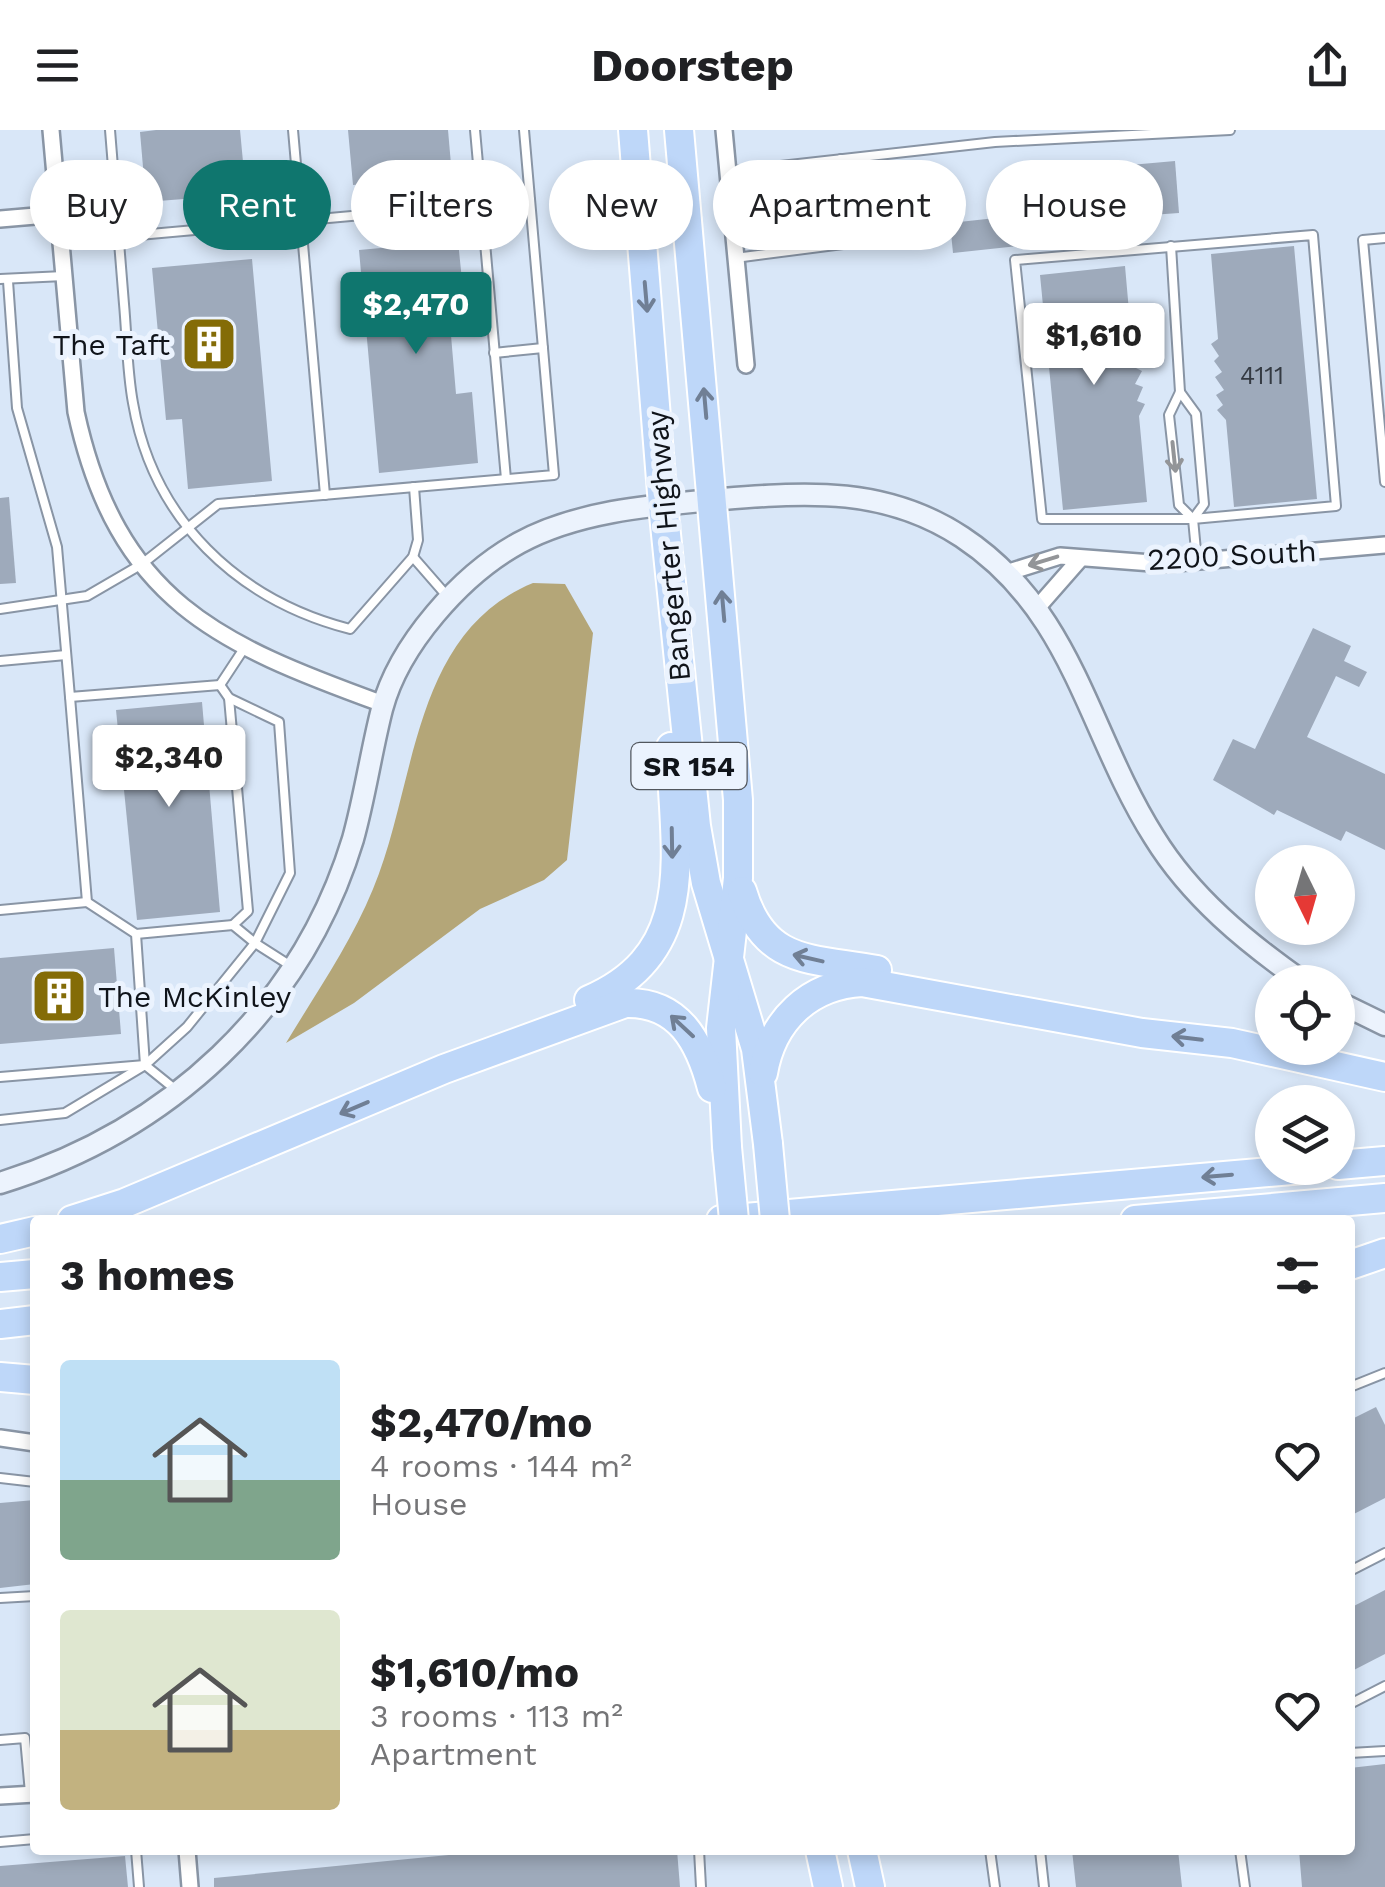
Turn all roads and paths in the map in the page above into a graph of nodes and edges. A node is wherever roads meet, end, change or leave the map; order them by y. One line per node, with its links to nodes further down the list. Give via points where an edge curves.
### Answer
1 (51, 130): 11 (street)
2 (110, 130): 12 (lane)
3 (293, 130): 13 (lane)
4 (475, 130): 14 (lane)
5 (524, 130): 17 (lane)
6 (633, 130): 39 (highway, Bangerter Highway / SR 154, one-way to 39)
7 (679, 130): 38 (highway, Bangerter Highway / SR 154, one-way to 7)
8 (724, 130): 15 (street)
9 (1230, 130): 10 (lane, via 994,142)
10 (841, 159): 16 (lane); 27 (lane, via 849,235 842,244)
11 (54, 160)
12 (112, 160)
13 (296, 160)
14 (478, 160)
15 (727, 160)
16 (832, 160)
17 (530, 200): 30 (lane)
18 (30, 216): 19 (street)
19 (0, 219)
20 (1385, 238): 35 (lane, via 1363,240)
21 (1171, 246): 33 (lane); 40 (lane, via 1313,235 1336,506); 40 (lane, via 1016,260 1042,520)
22 (62, 250): 28 (street)
23 (119, 250): 41 (lane, via 133,402 158,482)
24 (305, 250): 37 (lane)
25 (486, 250): 31 (lane)
26 (734, 250): 27 (street)
27 (735, 258): 32 (street)
28 (64, 276): 29 (lane); 46 (street, via 85,452)
29 (4, 280): 50 (lane, via 18,408 57,547)
30 (543, 348): 31 (lane); 34 (lane, via 554,475)
31 (494, 352): 34 (lane)
32 (746, 365)
33 (1180, 392): 40 (lane, one-way to 40, via 1170,414 1171,433 1179,506); 40 (lane, via 1196,414 1204,504)
34 (506, 479): 36 (lane)
35 (1385, 482)
36 (414, 488): 37 (lane); 43 (lane)
37 (325, 495): 41 (lane, via 218,504)
38 (714, 500): 39 (street); 48 (street, via 804,492 889,502 964,538); 60 (highway, Bangerter Highway / SR 154, one-way to 38, via 735,748)
39 (663, 505): 47 (highway, Bangerter Highway / SR 154); 49 (street, via 571,524 520,543)
40 (1193, 519): 45 (lane)
41 (186, 528): 43 (lane, via 225,569 267,599 350,629); 46 (lane)
42 (1385, 545): 45 (street, 2200 South)
43 (413, 557): 49 (lane)
44 (1080, 559): 45 (street, 2200 South); 48 (street, 2200 South, one-way to 48, via 1060,556); 51 (street)
45 (1197, 561)
46 (142, 564): 50 (lane, via 87,596); 53 (street, via 201,623)
47 (669, 570): 66 (highway, Bangerter Highway / SR 154, via 696,826); 73 (highway, one-way to 73, via 673,879 666,930 648,961 617,987 474,1047)
48 (1006, 573): 51 (street)
49 (450, 599): 59 (street, via 409,651)
50 (60, 602): 52 (lane); 54 (lane)
51 (1037, 608): 67 (street, via 1058,636 1156,841 1205,903)
52 (0, 609)
53 (244, 650): 56 (lane); 59 (street)
54 (66, 655): 55 (lane); 57 (lane)
55 (0, 661)
56 (220, 685): 57 (lane); 58 (lane)
57 (70, 697): 61 (lane)
58 (229, 698): 63 (lane, via 248,911); 65 (lane, via 278,722 290,873)
59 (383, 704): 68 (street, via 352,841)
60 (738, 878): 66 (highway, Bangerter Highway / SR 154); 71 (highway, one-way to 60, via 791,955 754,924)
61 (87, 902): 62 (lane); 64 (lane)
62 (0, 910)
63 (233, 925): 64 (lane); 65 (lane)
64 (136, 934): 72 (lane)
65 (255, 944): 68 (lane); 72 (lane, via 187,1027)
66 (729, 958): 76 (highway, Bangerter Highway / SR 154); 79 (highway, Bangerter Highway / SR 154, via 721,1028)
67 (1278, 965)
68 (294, 968): 77 (street, via 243,1037)
69 (1355, 1010): 70 (street)
70 (1385, 1025)
71 (1142, 1032): 74 (highway, one-way to 71); 76 (highway, via 851,983 821,991 792,1012 772,1042)
72 (145, 1065): 75 (lane); 77 (lane); 78 (lane, via 65,1114)
73 (444, 1069): 79 (highway, one-way to 73, via 698,1045 679,1020 653,1006 601,1009); 85 (highway, one-way to 85)
74 (1385, 1077)
75 (0, 1078)
76 (762, 1080): 87 (highway, Bangerter Highway / SR 154, bridge)
77 (180, 1094): 83 (street, via 62,1162)
78 (0, 1120)
79 (727, 1148): 86 (highway, Bangerter Highway / SR 154, bridge)
80 (1385, 1161): 81 (highway)
81 (1355, 1164)
82 (1255, 1173): 88 (highway, one-way to 88)
83 (0, 1183)
84 (1385, 1198): 89 (highway)
85 (88, 1215)
86 (734, 1215)
87 (775, 1215)
88 (778, 1215)
89 (1192, 1215)
90 (30, 1233): 91 (highway)
91 (0, 1239)
92 (1385, 1252): 93 (highway)
93 (1355, 1263)
94 (30, 1274): 95 (highway)
95 (0, 1277)
96 (30, 1321): 97 (highway)
97 (0, 1324)
98 (1385, 1373): 101 (lane)
99 (0, 1377): 100 (highway)
100 (30, 1380)
101 (1355, 1385)
102 (0, 1438): 103 (street)
103 (30, 1442)
104 (0, 1478): 105 (lane)
105 (30, 1481)
106 (1385, 1553): 107 (lane)
107 (1355, 1568)
108 (30, 1596): 109 (lane)
109 (0, 1598)
110 (1385, 1686): 111 (lane)
111 (1355, 1701)
112 (0, 1740): 115 (lane, via 24,1738)
113 (1385, 1751): 114 (lane)
114 (1355, 1753)
115 (30, 1780)
116 (30, 1794): 117 (street)
117 (0, 1796)
118 (30, 1840): 119 (lane)
119 (0, 1842)
120 (136, 1855): 128 (lane)
121 (187, 1855): 129 (street)
122 (699, 1855): 130 (lane)
123 (821, 1855): 131 (highway)
124 (863, 1855): 132 (highway)
125 (991, 1855): 133 (lane)
126 (1041, 1855): 134 (lane)
127 (1241, 1855): 135 (lane)
128 (139, 1887)
129 (190, 1887)
130 (701, 1887)
131 (828, 1887)
132 (870, 1887)
133 (995, 1887)
134 (1044, 1887)
135 (1245, 1887)

